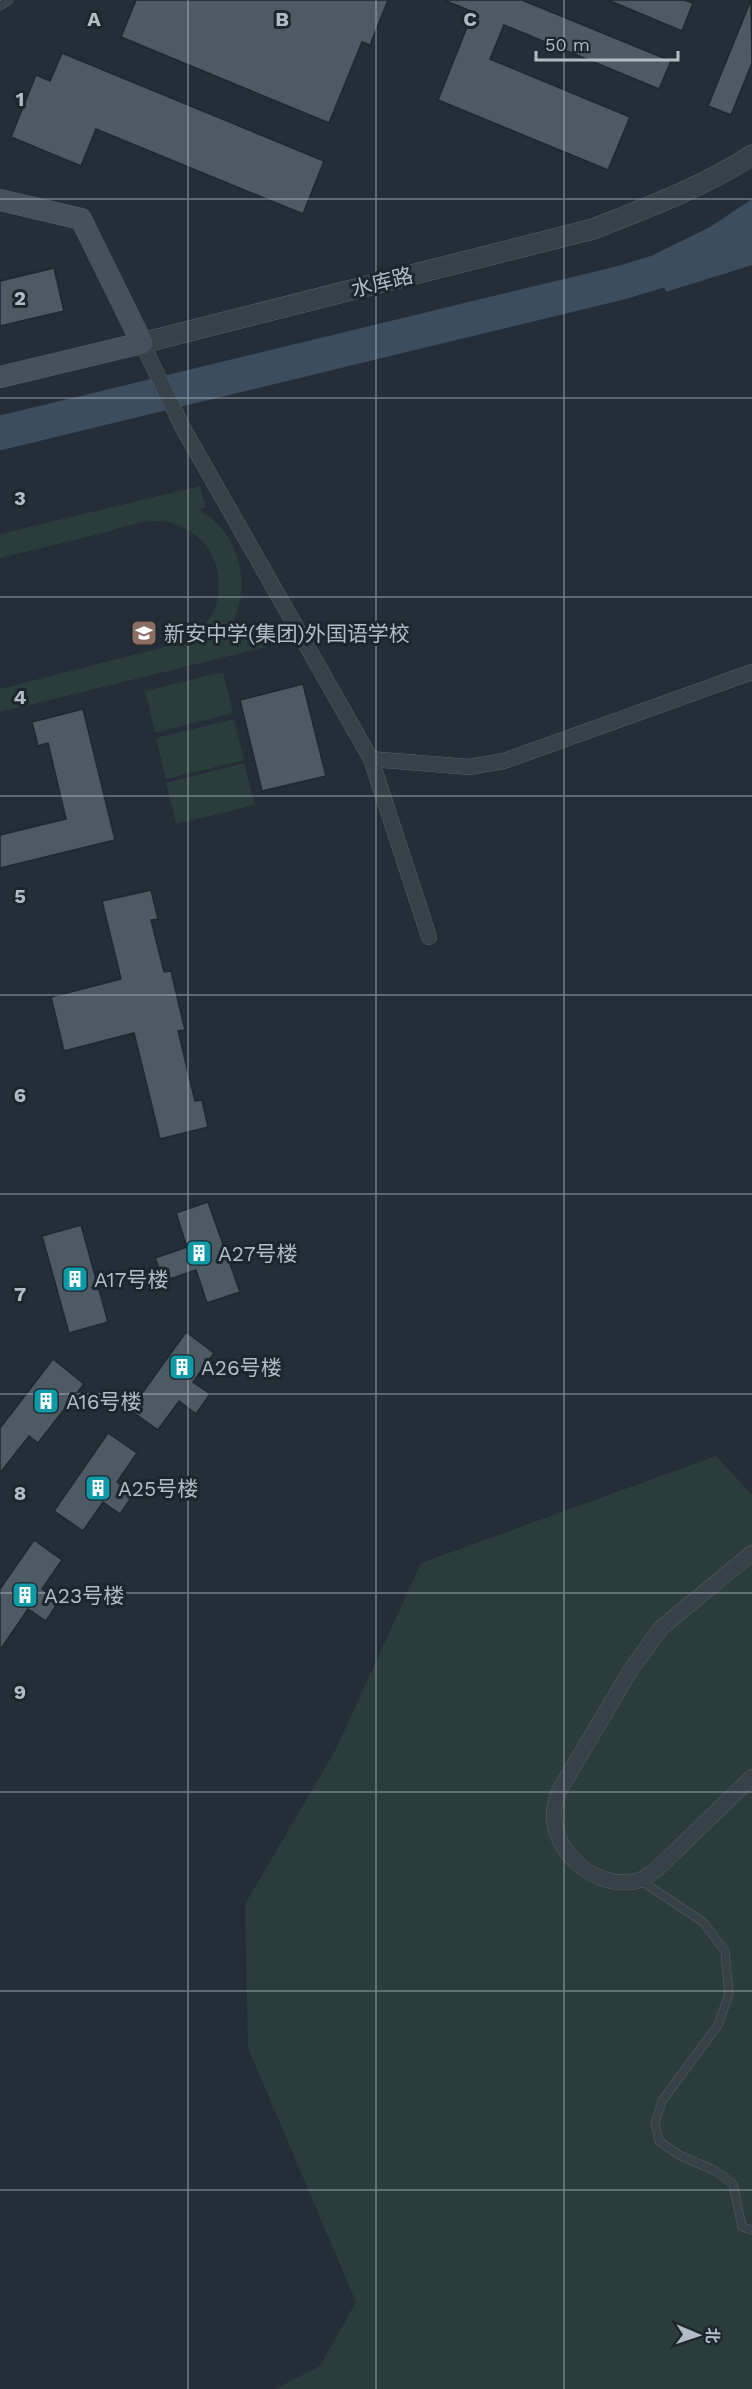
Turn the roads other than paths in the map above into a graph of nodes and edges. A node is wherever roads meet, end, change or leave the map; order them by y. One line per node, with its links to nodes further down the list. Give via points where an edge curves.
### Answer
1 (9, 0): 2 (lane)
2 (0, 6)
3 (752, 155): 5 (street, 水库路, via 660,203 593,229)
4 (0, 200): 5 (main road, via 81,219)
5 (142, 343): 6 (main road, 水库路); 8 (street, via 183,428)
6 (0, 377)
7 (752, 672): 8 (street, via 504,760 469,767)
8 (371, 759): 9 (street)
9 (429, 937)
10 (752, 1552): 12 (street, via 661,1628 630,1671 559,1791 554,1813 565,1852 579,1867 602,1878 620,1882)
11 (752, 1777): 12 (street, via 656,1870)
12 (640, 1880): 13 (lane, via 703,1922 725,1951 729,1994 718,2025 662,2102 655,2123 659,2141 733,2184 742,2227)
13 (752, 2230)

